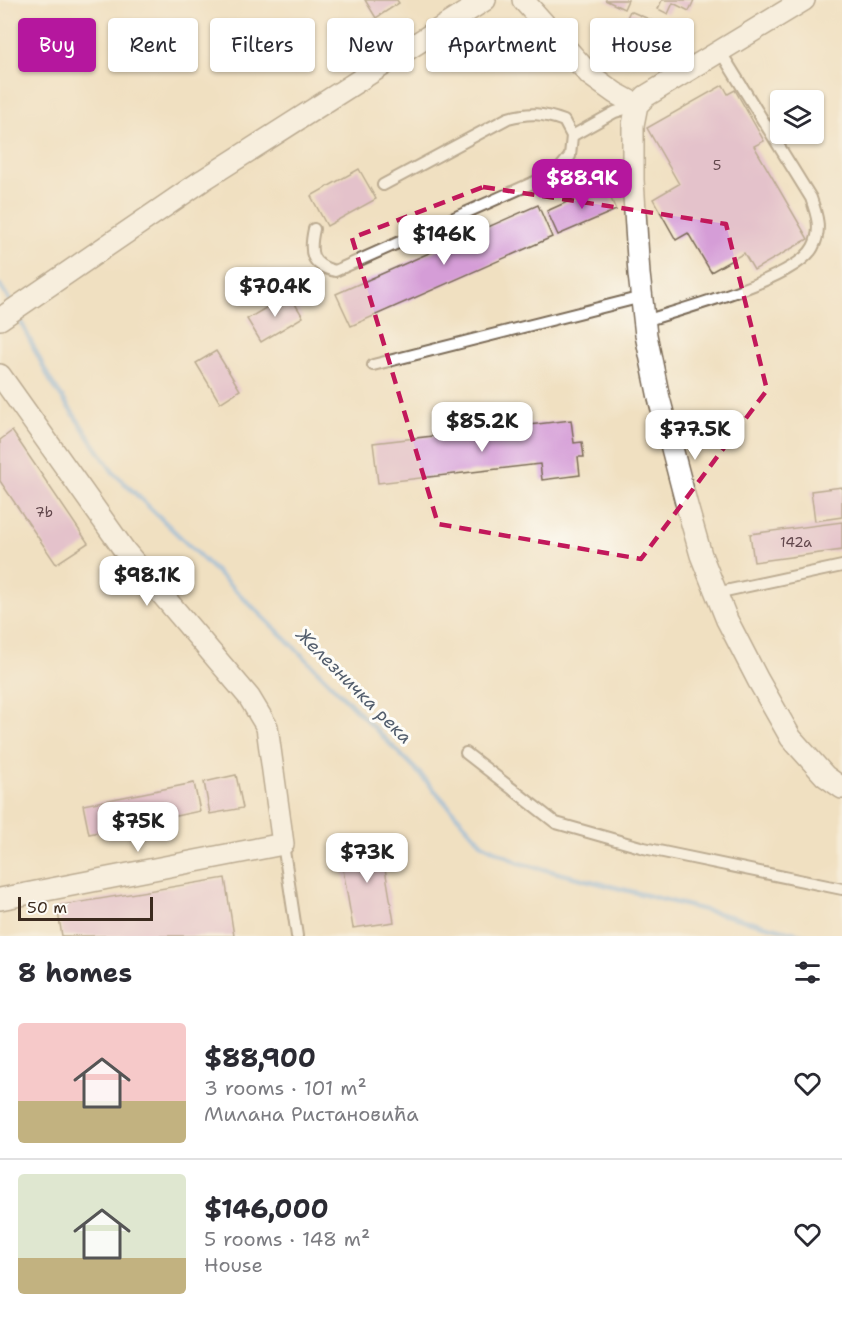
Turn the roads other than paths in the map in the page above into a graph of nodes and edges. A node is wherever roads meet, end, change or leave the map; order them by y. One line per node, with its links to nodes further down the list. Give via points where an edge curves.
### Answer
1 (485, 0): 10 (street, via 203,180)
2 (523, 0): 5 (street, via 590,75)
3 (804, 0): 4 (street)
4 (720, 51): 5 (street); 11 (lane, via 811,198 819,232 812,249 790,268 742,290)
5 (637, 105): 6 (lane, via 615,112); 9 (street, via 633,180)
6 (572, 136): 7 (lane, via 564,121 527,113 508,118); 8 (lane, via 570,156 557,172 335,271 322,268 314,258 310,246)
7 (383, 185)
8 (314, 229)
9 (642, 297): 11 (street); 12 (lane)
10 (1, 318)
11 (645, 321): 15 (street, via 659,398 684,496)
12 (374, 365)
13 (0, 375): 18 (street, via 125,551 263,717)
14 (842, 566): 15 (lane)
15 (716, 593): 17 (street, via 791,738 825,776)
16 (466, 753): 19 (lane, via 556,824 644,848)
17 (842, 788)
18 (283, 844): 20 (street); 21 (lane)
19 (842, 889)
20 (0, 899)
21 (297, 936)

